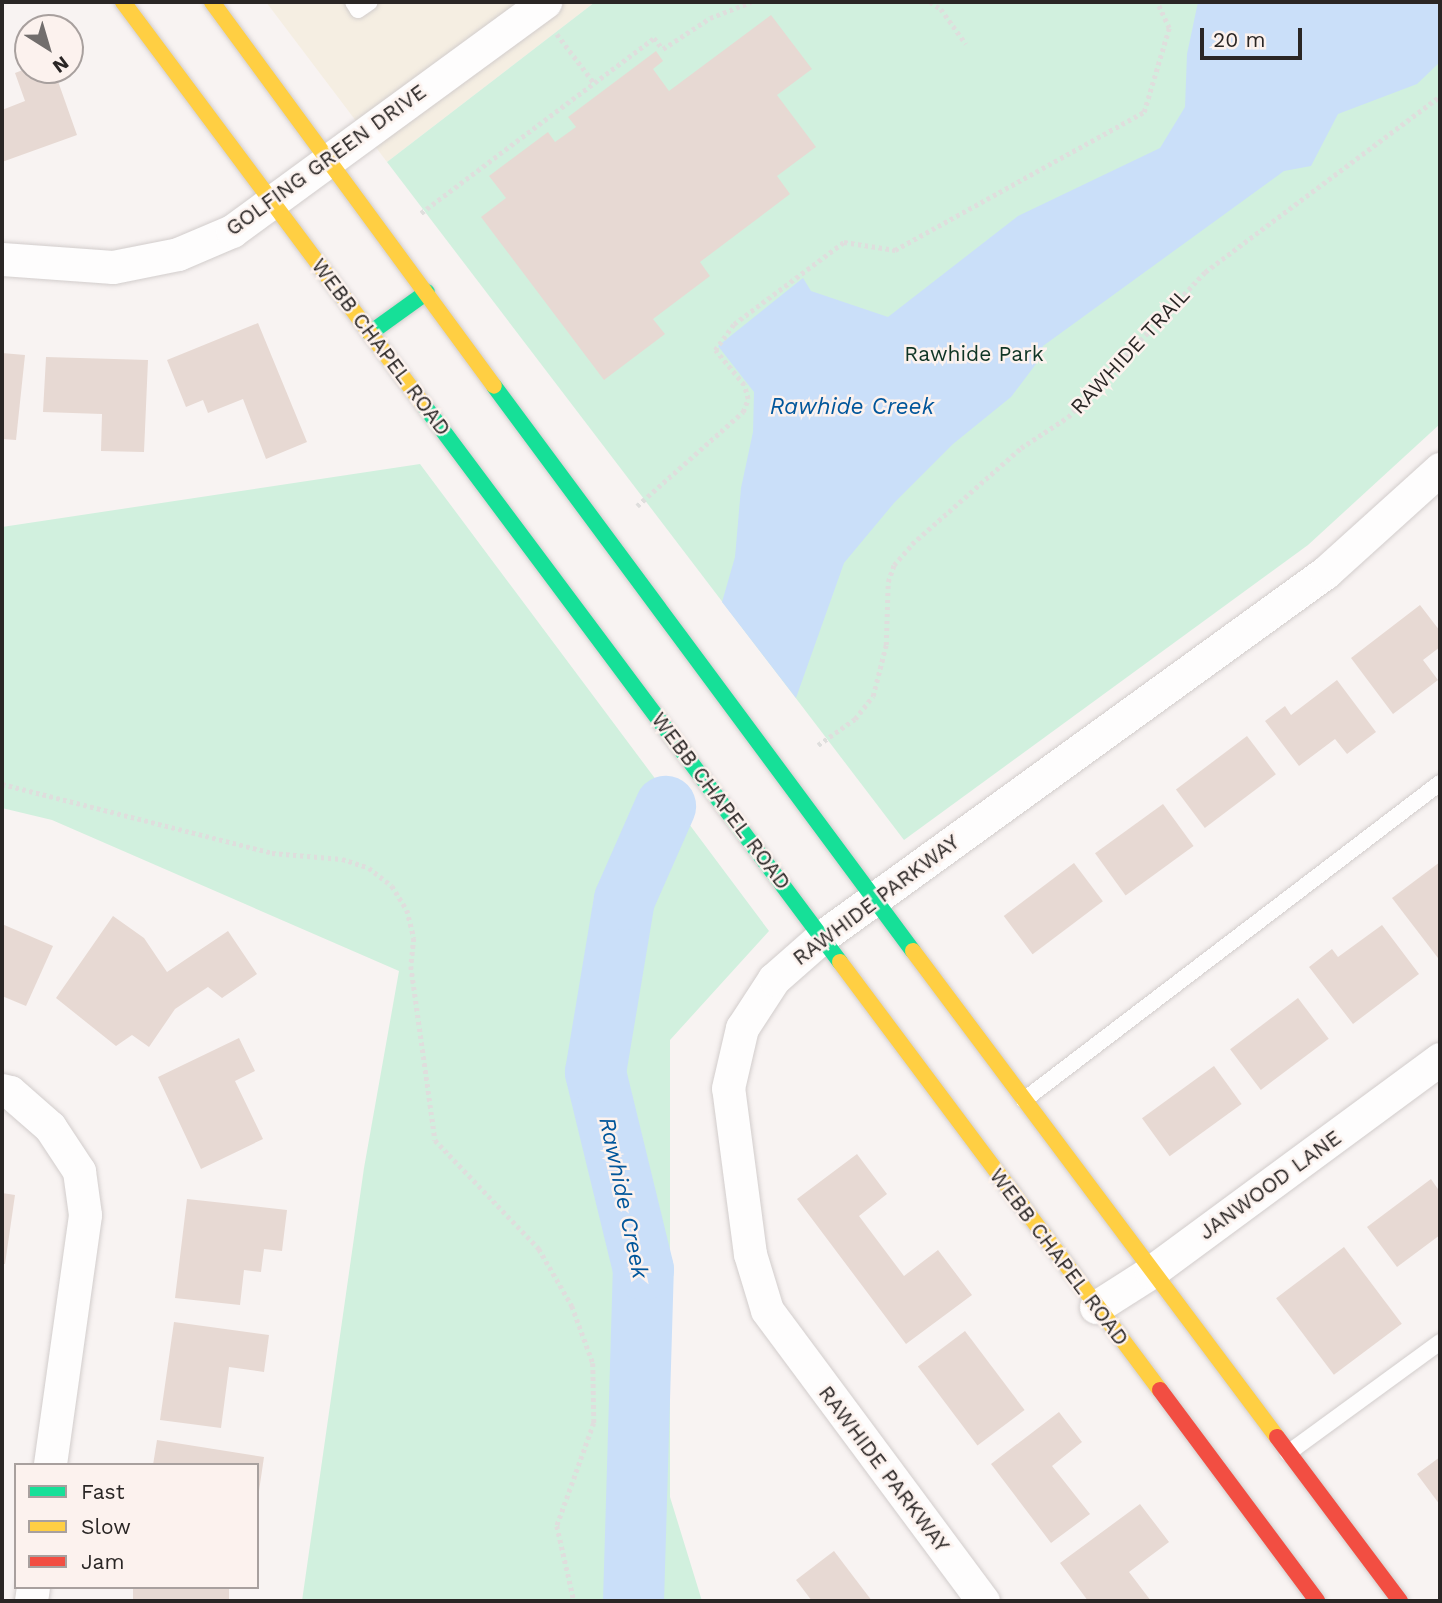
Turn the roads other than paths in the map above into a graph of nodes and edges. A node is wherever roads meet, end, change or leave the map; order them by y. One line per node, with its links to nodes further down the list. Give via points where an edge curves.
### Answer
1 (123, 2): 7 (main road, WEBB CHAPEL ROAD)
2 (212, 2): 6 (main road)
3 (352, 2): 4 (lane, via 358,10)
4 (370, 2)
5 (548, 13): 6 (street, GOLFING GREEN DRIVE)
6 (330, 160): 7 (street, GOLFING GREEN DRIVE); 9 (main road)
7 (274, 203): 8 (street, GOLFING GREEN DRIVE, via 232,231 178,254 113,267); 10 (main road, WEBB CHAPEL ROAD)
8 (2, 259)
9 (427, 292): 10 (main road); 13 (main road)
10 (370, 333): 14 (main road, WEBB CHAPEL ROAD)
11 (1440, 469): 13 (street, RAWHIDE PARKWAY, via 1326,572)
12 (1440, 783): 17 (lane)
13 (874, 897): 14 (street, RAWHIDE PARKWAY); 17 (main road)
14 (822, 936): 19 (main road, WEBB CHAPEL ROAD); 23 (street, RAWHIDE PARKWAY, via 774,979 742,1028 728,1088 750,1254 767,1310)
15 (1440, 1059): 18 (street, JANWOOD LANE)
16 (2, 1090): 22 (street, via 50,1127 79,1171 85,1215)
17 (1023, 1101): 18 (main road)
18 (1151, 1272): 19 (street, JANWOOD LANE); 21 (main road)
19 (1096, 1307): 24 (main road, WEBB CHAPEL ROAD)
20 (1440, 1342): 21 (lane)
21 (1287, 1453): 25 (main road)
22 (50, 1463)
23 (983, 1601)
24 (1317, 1601)
25 (1400, 1601)

